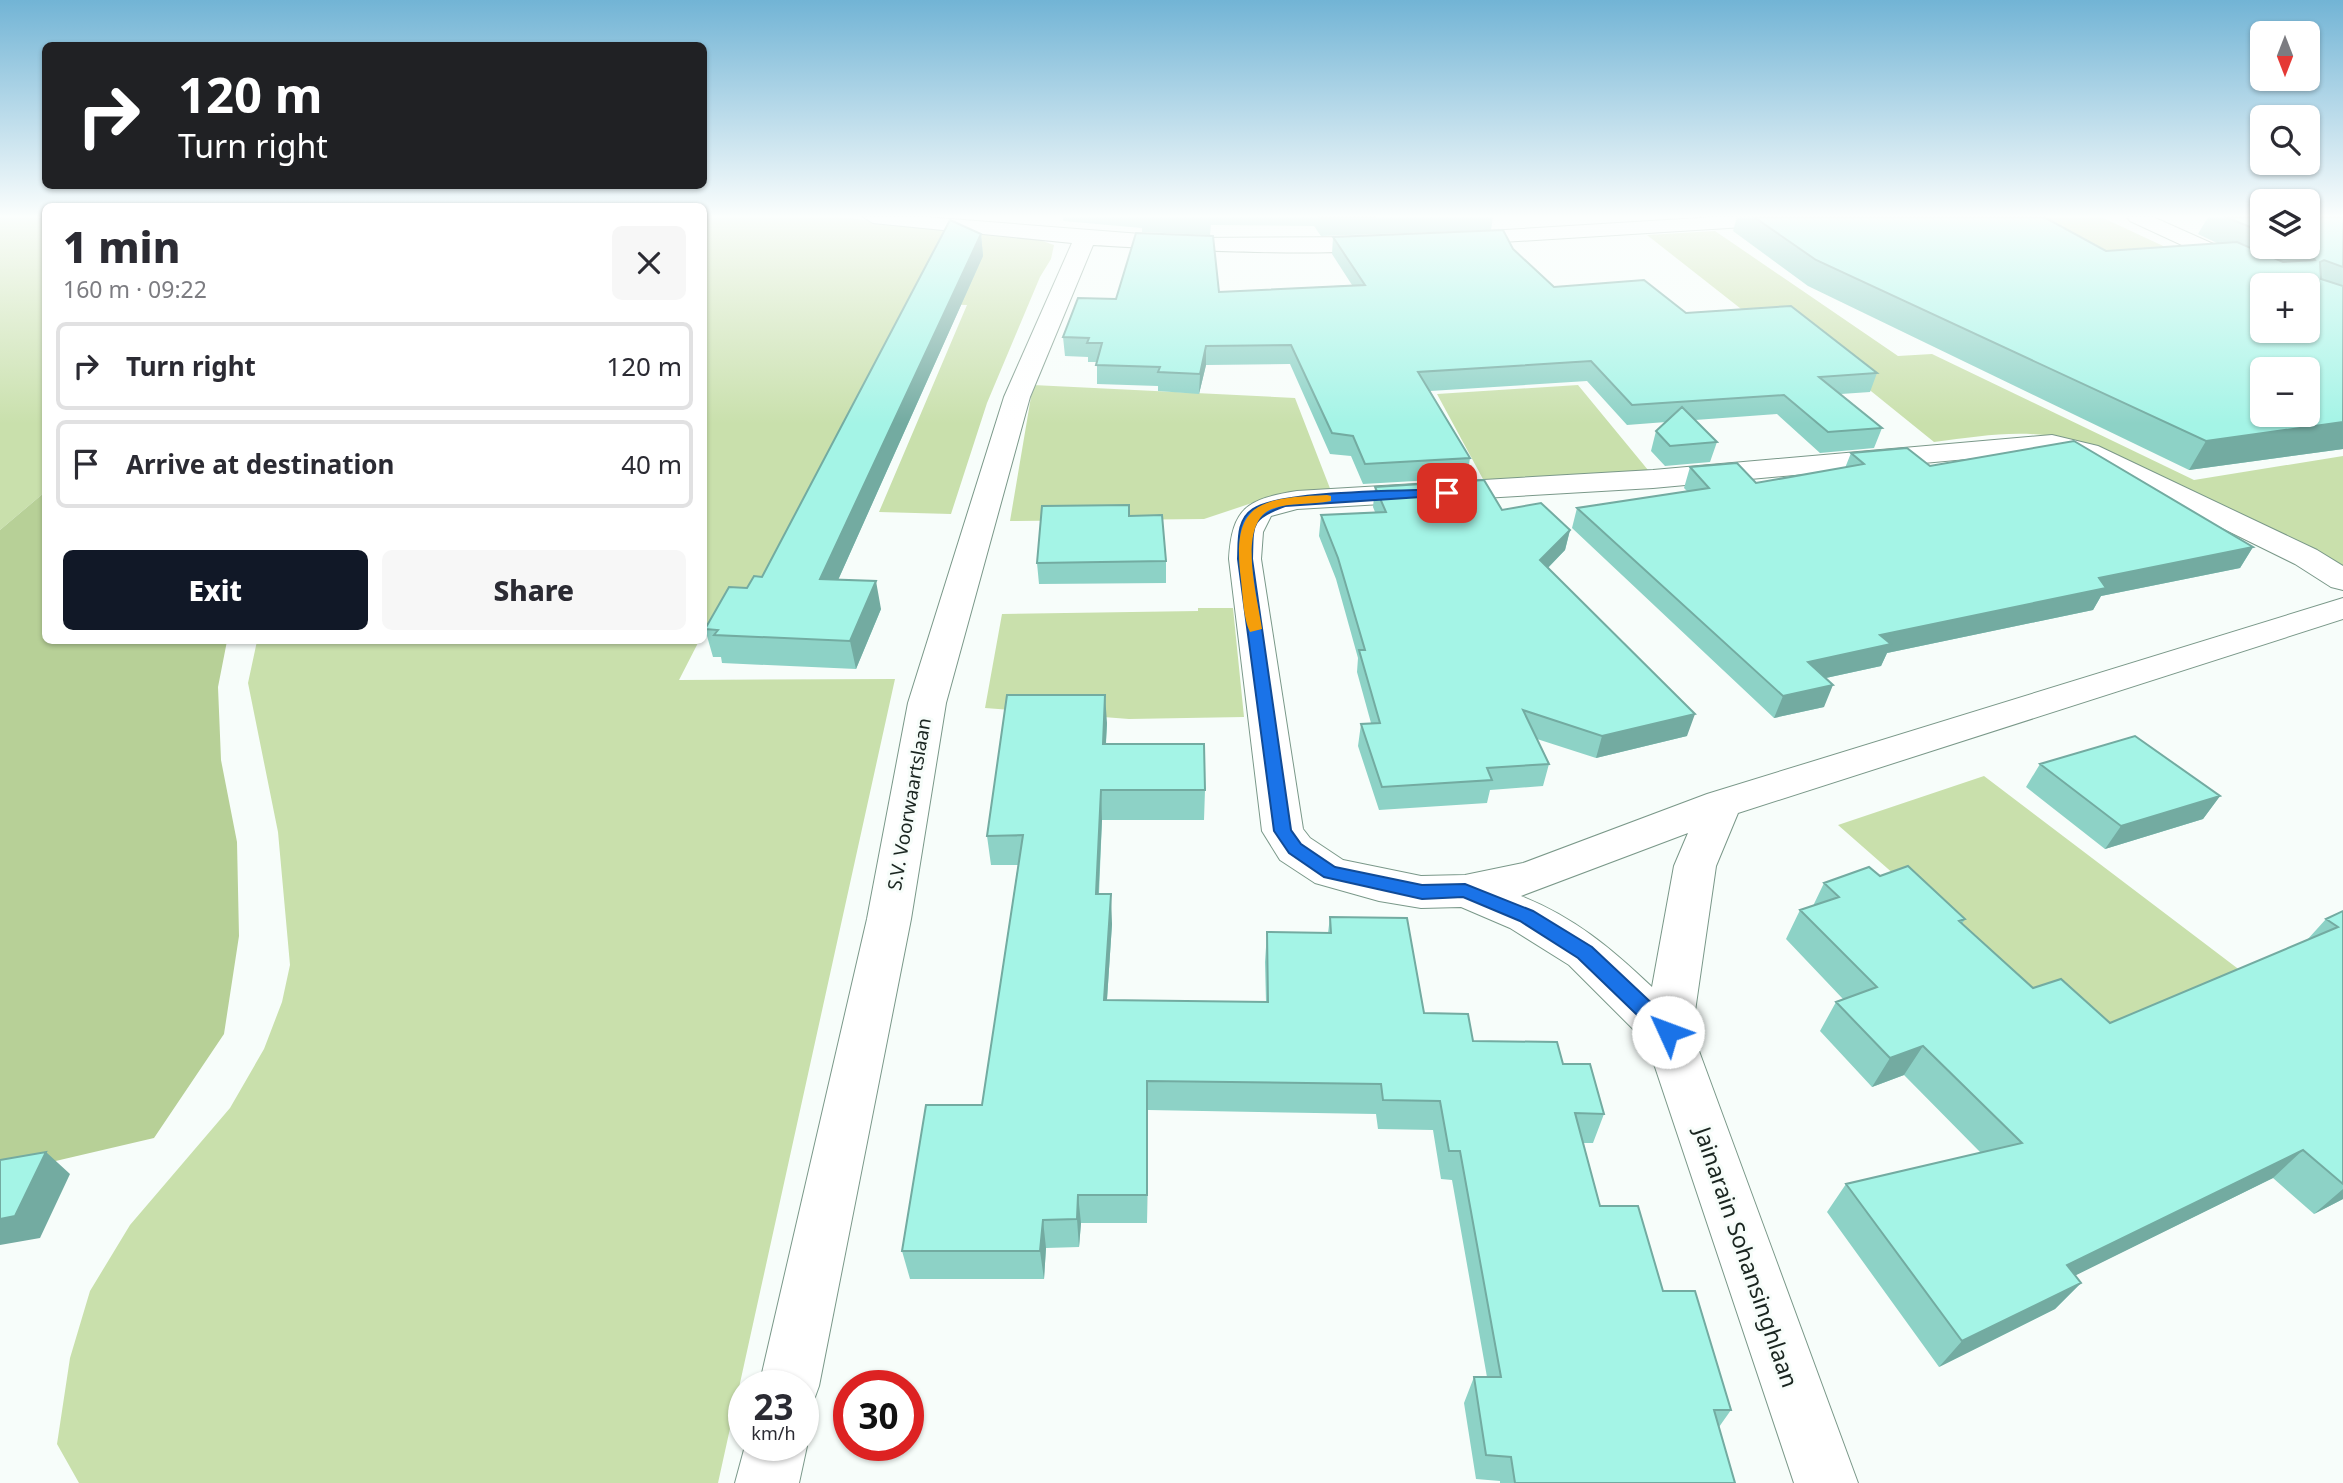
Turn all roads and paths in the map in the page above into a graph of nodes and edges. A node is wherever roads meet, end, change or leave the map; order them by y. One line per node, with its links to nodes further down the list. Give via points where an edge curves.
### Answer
1 (1064, 286): 7 (street, S.V. Voorwaartslaan, via 1017,397 928,703 889,919)
2 (2343, 580): 5 (street, via 2306,556 2112,463 2052,443 1639,480 1297,500 1256,512 1247,524 1245,559 1283,831 1295,849 1330,872 1422,892)
3 (2343, 608): 4 (street)
4 (1721, 804): 5 (street, via 1529,878); 6 (street, via 1695,866)
5 (1465, 891): 6 (street, via 1526,916 1585,952)
6 (1668, 1032): 10 (street, Jainarain Sohansinghlaan)
7 (792, 1370)
8 (772, 1461): 9 (street)
9 (767, 1483)
10 (1826, 1483)

